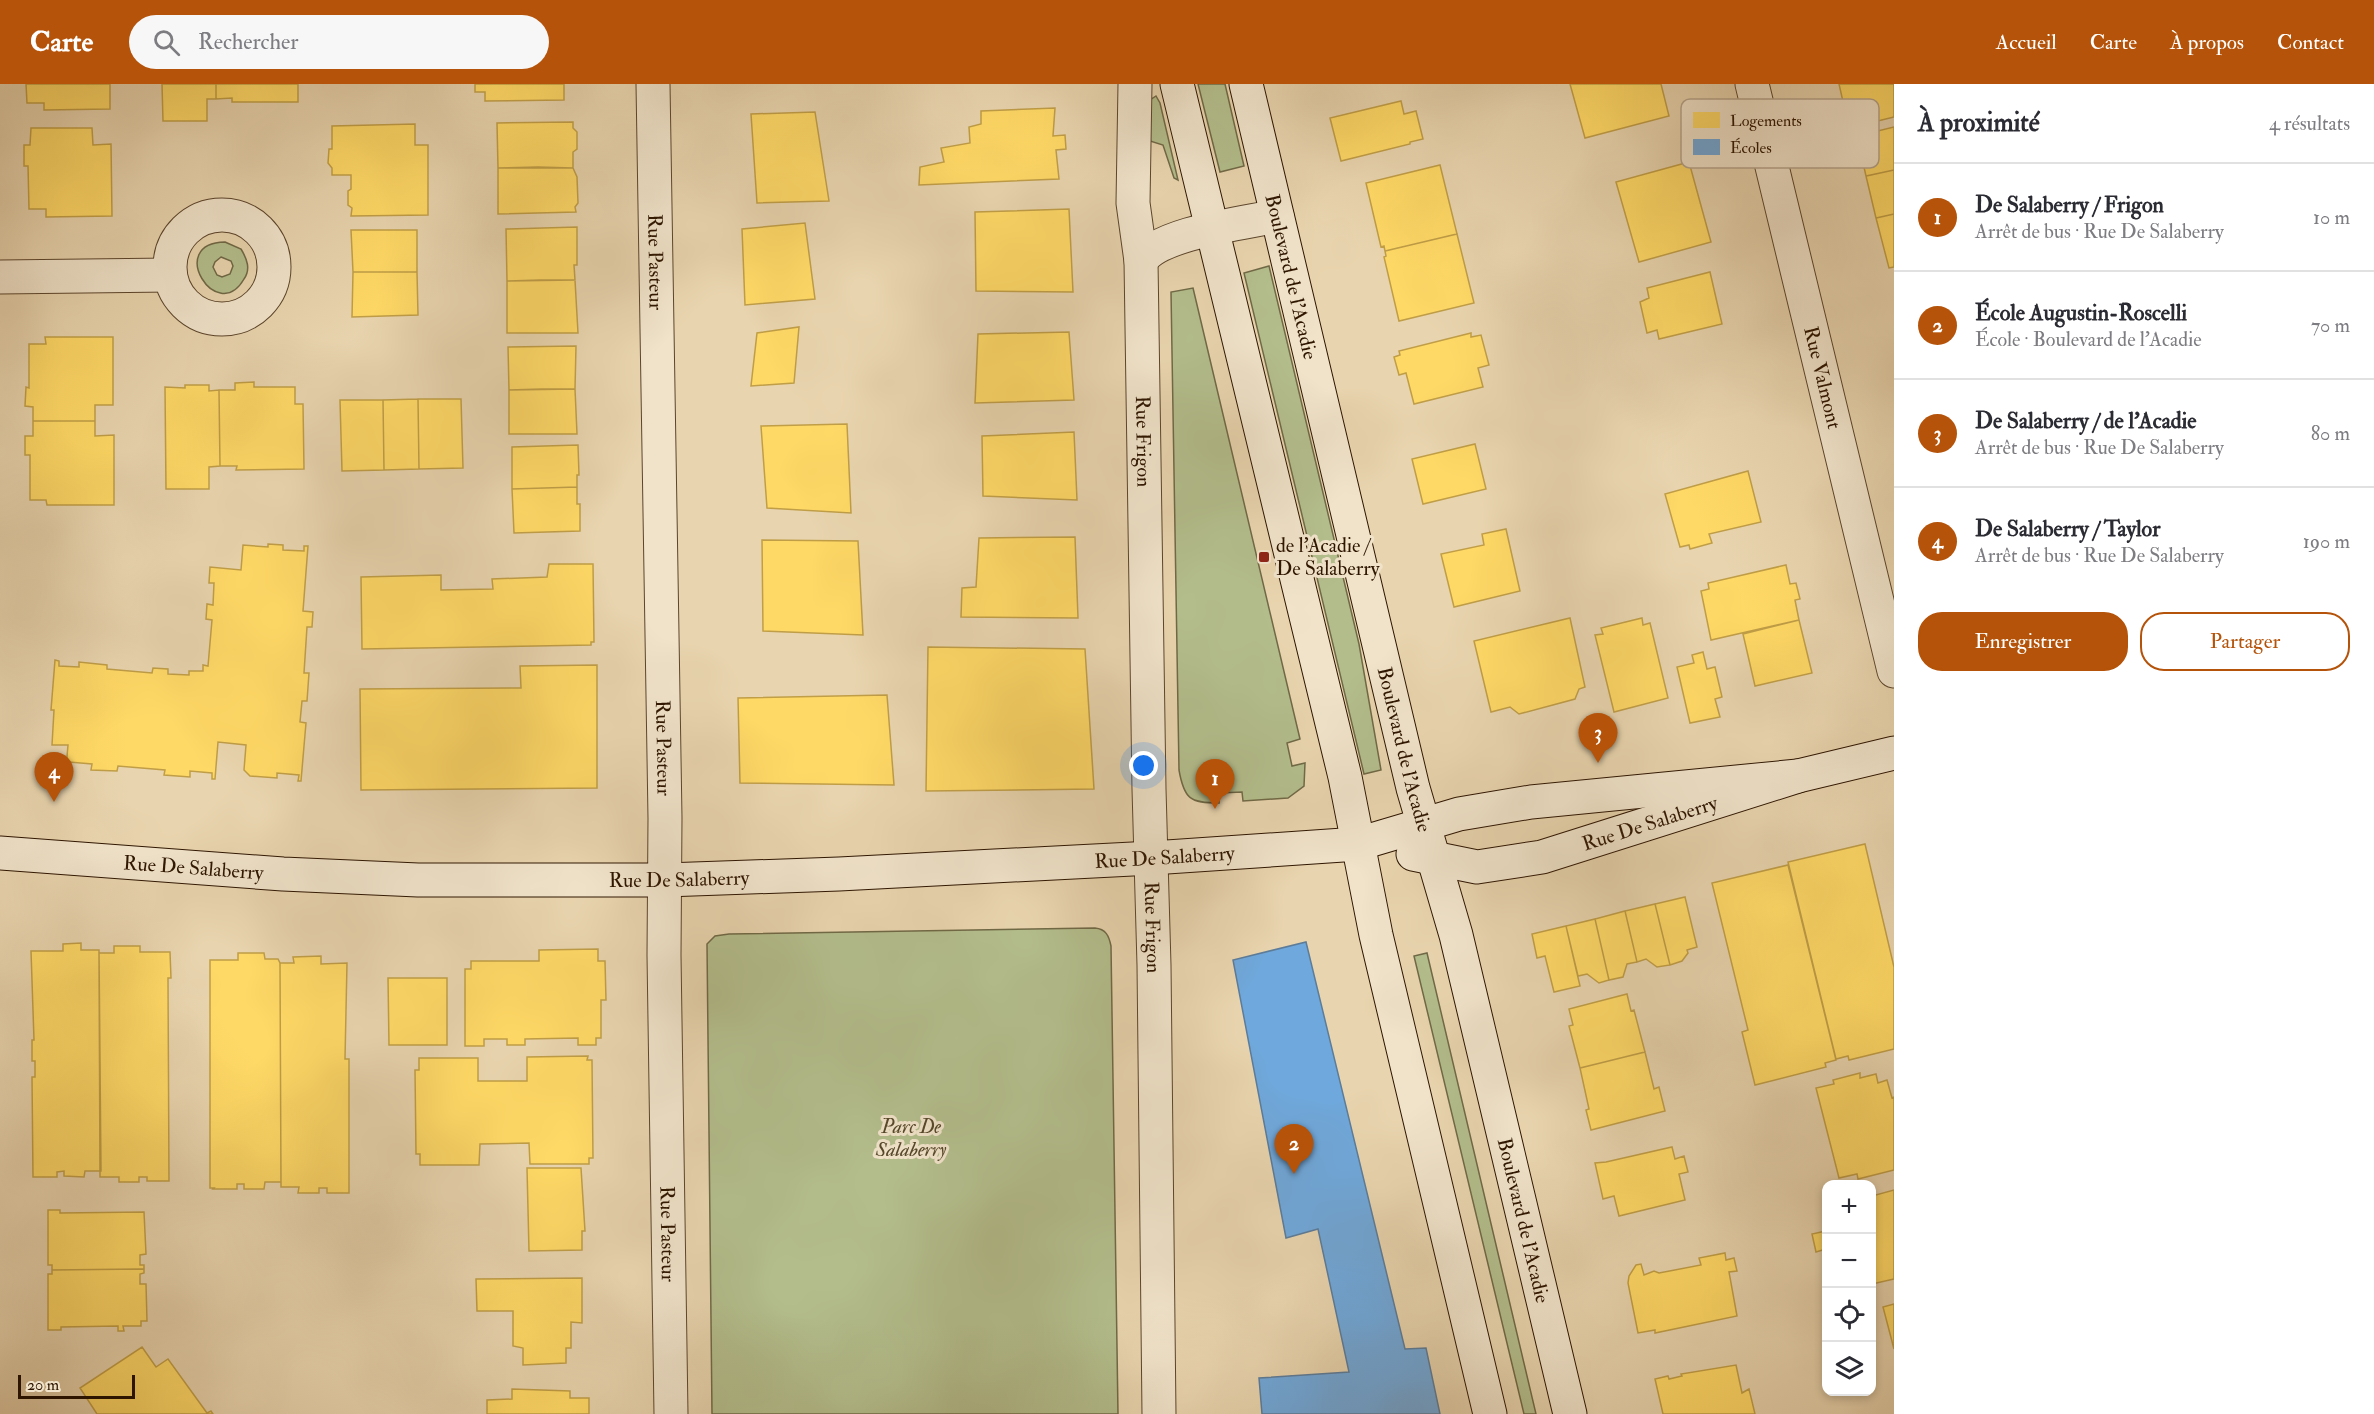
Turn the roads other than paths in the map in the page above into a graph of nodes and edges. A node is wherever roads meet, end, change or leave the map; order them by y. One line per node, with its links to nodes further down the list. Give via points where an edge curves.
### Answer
1 (653, 84): 21 (main road, Rue Pasteur)
2 (1135, 84): 10 (main road, Rue Frigon, via 1133,203)
3 (1177, 84): 9 (main road)
4 (1246, 84): 8 (main road, Boulevard de l'Acadie)
5 (1752, 84): 6 (main road, Rue Valmont)
6 (1756, 99)
7 (1772, 168): 13 (main road, Rue Valmont)
8 (1277, 216): 9 (main road); 16 (main road, Boulevard de l'Acadie)
9 (1212, 230): 10 (main road, via 1163,243); 17 (main road)
10 (1141, 261): 19 (main road, Rue Frigon)
11 (170, 275): 12 (main road)
12 (0, 277)
13 (1894, 671)
14 (1894, 753): 15 (main road, Rue De Salaberry)
15 (1798, 776): 16 (main road, Rue De Salaberry, via 1531,802 1459,814); 20 (main road, Rue De Salaberry, via 1542,856 1477,867)
16 (1423, 825): 17 (main road, Rue De Salaberry); 20 (main road, Boulevard de l'Acadie)
17 (1358, 844): 19 (main road, Rue De Salaberry); 20 (main road, Rue De Salaberry); 24 (main road)
18 (0, 853): 21 (main road, Rue De Salaberry, via 349,878)
19 (1152, 858): 21 (main road, Rue De Salaberry); 23 (main road, Rue Frigon)
20 (1432, 858): 25 (main road, Boulevard de l'Acadie, via 1456,935)
21 (665, 880): 22 (main road, Rue Pasteur)
22 (671, 1414)
23 (1159, 1414)
24 (1490, 1414)
25 (1570, 1414)

